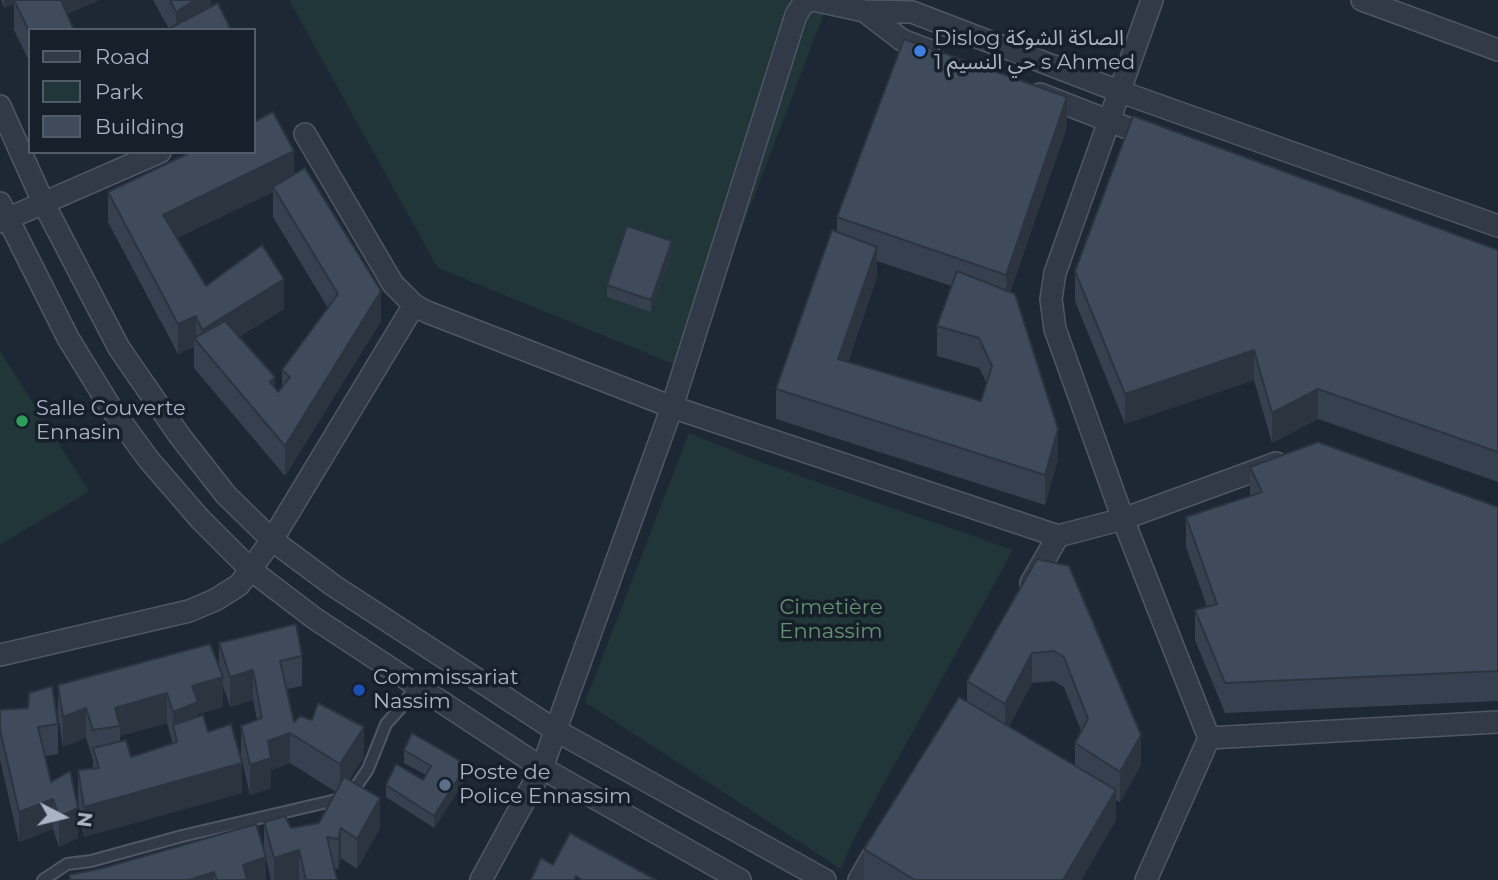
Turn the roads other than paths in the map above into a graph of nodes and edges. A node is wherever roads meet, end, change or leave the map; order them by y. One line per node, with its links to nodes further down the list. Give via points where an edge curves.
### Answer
1 (812, 0): 5 (street); 20 (street, via 796,15)
2 (1153, 0): 10 (street)
3 (1362, 0): 7 (street)
4 (914, 6): 5 (street); 6 (street); 10 (street)
5 (864, 11): 6 (street)
6 (902, 40): 8 (street)
7 (1498, 50)
8 (940, 55)
9 (1018, 86): 12 (street)
10 (1121, 92): 12 (street); 18 (street)
11 (0, 106): 16 (street)
12 (1109, 121): 14 (street); 22 (street, via 1055,273 1051,299 1055,329)
13 (305, 134): 19 (street, via 393,284)
14 (1174, 145)
15 (155, 154): 16 (street)
16 (43, 202): 17 (street); 24 (street, via 119,348 226,495)
17 (2, 214): 25 (street, via 111,408 149,460)
18 (1498, 226)
19 (414, 305): 20 (street); 24 (street)
20 (672, 407): 23 (street); 30 (street)
21 (1292, 458): 22 (street)
22 (1122, 519): 23 (street); 31 (street)
23 (1059, 536): 26 (street)
24 (272, 540): 25 (street); 30 (street, via 334,586)
25 (251, 570): 27 (street, via 239,585 189,611); 28 (street)
26 (1024, 596)
27 (0, 655)
28 (415, 685): 32 (street); 34 (lane, via 387,724 368,769 349,797 67,864)
29 (1498, 722): 31 (street)
30 (555, 730): 32 (street); 37 (street)
31 (1209, 738): 39 (street)
32 (542, 768): 35 (street); 36 (street)
33 (886, 833): 38 (street)
34 (43, 880)
35 (481, 880)
36 (740, 880)
37 (825, 880)
38 (859, 880)
39 (1146, 880)

